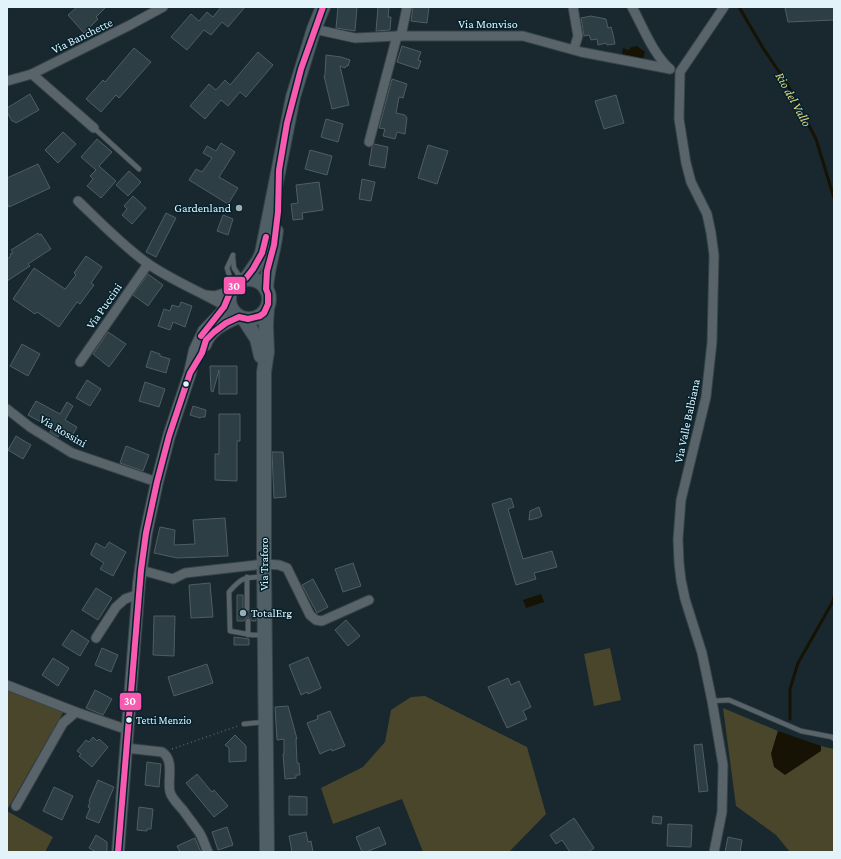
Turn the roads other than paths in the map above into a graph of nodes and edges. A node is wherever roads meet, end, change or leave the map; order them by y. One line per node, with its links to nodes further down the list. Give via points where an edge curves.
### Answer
1 (163, 7): 12 (street, Via Banchette)
2 (323, 7): 7 (main road)
3 (407, 7): 8 (street)
4 (573, 7): 9 (street, via 578,36)
5 (632, 7): 10 (street, via 654,51)
6 (724, 7): 11 (street)
7 (314, 29): 8 (street, Via Monviso, via 355,38); 17 (main road, via 293,97)
8 (399, 36): 9 (street, Via Monviso, via 523,36); 15 (street)
9 (574, 49): 10 (street, Via Monviso)
10 (670, 69): 11 (street, Via Monviso)
11 (680, 72): 40 (street, Via Valle Balbiana, via 679,119 686,163 691,182 707,214 714,255 712,342 706,397 681,500 679,563 685,599 702,653)
12 (32, 74): 13 (street, Via Banchette); 14 (street)
13 (7, 81)
14 (94, 128): 16 (lane)
15 (369, 142)
16 (139, 169)
17 (279, 170): 20 (main road, via 262,253); 21 (main road, via 278,212)
18 (78, 201): 19 (street)
19 (148, 264): 20 (street, via 220,303); 24 (street, Via Puccini)
20 (236, 287): 20 (lane, via 234,268 233,255 228,268); 21 (main road, via 259,281); 23 (main road, via 233,312); 26 (main road, via 222,312 201,335)
21 (266, 289): 22 (main road, via 269,299)
22 (267, 308): 23 (main road, via 256,318); 25 (main road, Via Traforo, via 267,352)
23 (242, 318): 25 (main road, Via Traforo, via 257,339); 26 (main road, via 226,323 209,336)
24 (80, 362)
25 (264, 372): 30 (main road, Via Traforo)
26 (190, 373): 28 (main road, via 168,436)
27 (7, 409): 28 (street, Via Rossini, via 30,427 72,453)
28 (156, 482): 29 (main road)
29 (141, 570): 30 (street, via 173,578 185,573); 32 (main road)
30 (264, 570): 31 (lane); 33 (street, via 279,565 287,568 310,615 316,620 322,621); 37 (main road, Via Traforo)
31 (247, 577): 34 (lane); 36 (lane, via 229,592 230,631)
32 (139, 594): 38 (street, via 125,599 116,607); 44 (main road)
33 (369, 600)
34 (247, 609)
35 (248, 621): 36 (lane)
36 (248, 635): 37 (lane)
37 (264, 635): 42 (main road, Via Traforo)
38 (96, 638)
39 (7, 685): 41 (street)
40 (712, 701): 45 (lane, via 729,700 801,731); 51 (street, Via Valle Balbiana, via 722,765 722,812)
41 (76, 712): 44 (street); 47 (street, via 63,723)
42 (265, 721): 43 (lane); 50 (main road, Via Traforo)
43 (244, 724)
44 (128, 730): 46 (main road)
45 (834, 739)
46 (126, 748): 48 (main road); 49 (street, via 166,754 172,798 200,833)
47 (16, 806)
48 (118, 852)
49 (208, 852)
50 (267, 852)
51 (714, 852)

